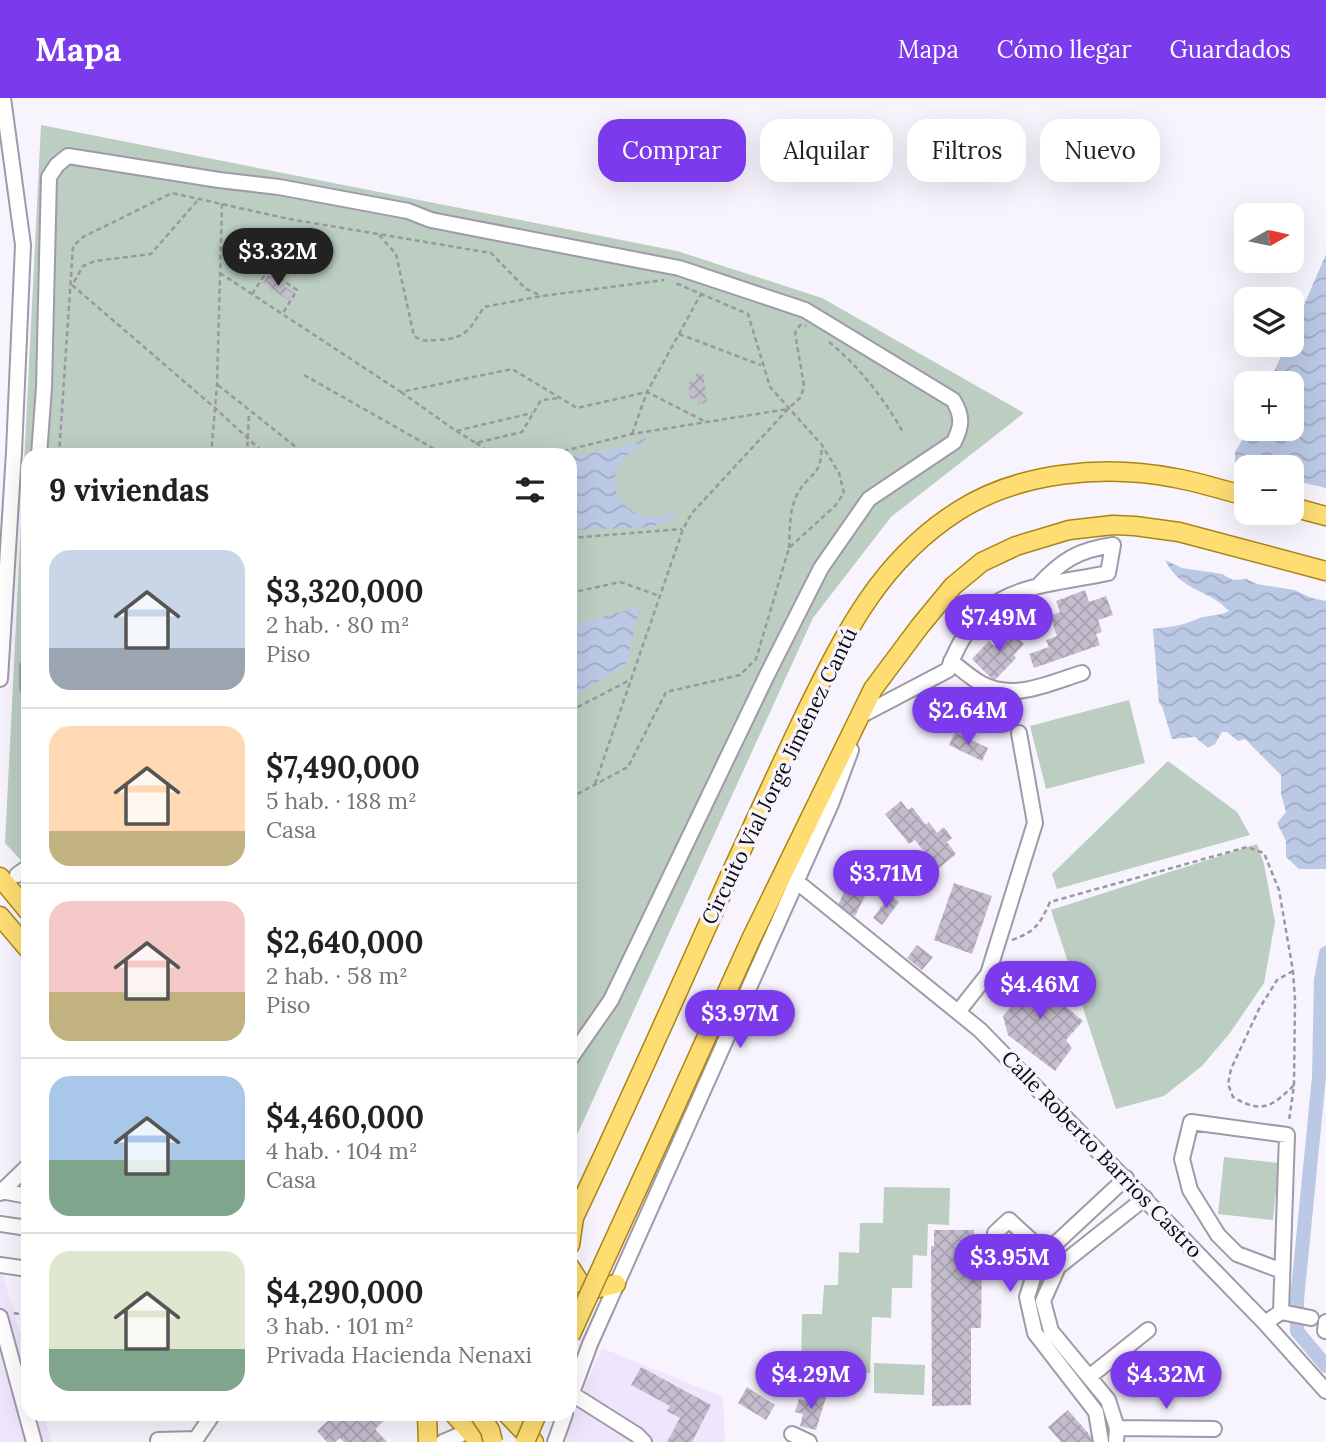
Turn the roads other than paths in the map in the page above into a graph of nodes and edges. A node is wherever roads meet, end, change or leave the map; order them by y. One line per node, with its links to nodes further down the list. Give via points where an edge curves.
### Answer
1 (3, 98): 10 (street, via 23,245)
2 (40, 448): 20 (street, via 49,177 68,156 279,187 679,268 806,310 953,400 961,412 961,428 954,442 869,499 821,568 611,1000)
3 (1234, 493): 27 (main road, Circuito Vial Jorge Jiménez Cantú, via 1176,478 1124,472 1035,481 998,491 958,511 887,573 843,636 789,747)
4 (1304, 510): 5 (main road)
5 (1326, 516)
6 (1326, 571): 11 (main road, via 1157,528 1113,525 1051,534 990,558 953,586)
7 (1038, 586): 7 (street, via 1108,573 1113,545 1077,554 1058,565); 8 (street, via 1012,593 983,611 958,641)
8 (951, 661): 9 (street, via 979,683 1009,693); 12 (street, via 947,670)
9 (1082, 673)
10 (0, 679)
11 (873, 689): 12 (street); 40 (main road, bridge, via 751,939)
12 (864, 714): 15 (street)
13 (1019, 733): 19 (street, via 1035,823 988,974)
14 (15, 873): 16 (main road)
15 (796, 881): 19 (street, Calle Roberto Barrios Castro); 37 (street)
16 (21, 891)
17 (0, 916): 18 (main road)
18 (21, 941)
19 (958, 1012): 22 (street, Calle Roberto Barrios Castro)
20 (577, 1049)
21 (21, 1173): 23 (street)
22 (1126, 1178): 25 (street); 26 (street, Calle Roberto Barrios Castro)
23 (1, 1192): 24 (street)
24 (21, 1195)
25 (1106, 1197): 28 (street); 31 (street)
26 (1145, 1198): 28 (street); 41 (street, Calle Roberto Barrios Castro)
27 (577, 1211)
28 (1123, 1216): 44 (street, via 1058,1267 1043,1301 1051,1331)
29 (0, 1224): 30 (street)
30 (21, 1227)
31 (1045, 1252): 35 (street); 35 (street, via 1009,1220 995,1233)
32 (0, 1265): 33 (street)
33 (21, 1268)
34 (1282, 1271): 34 (street, via 1237,1254 1218,1236 1190,1190 1182,1159 1191,1122 1287,1135); 38 (street)
35 (1034, 1275): 72 (street, via 1027,1297 1035,1333 1096,1412)
36 (577, 1278): 37 (main road, via 599,1288)
37 (616, 1284): 45 (street)
38 (1285, 1313): 41 (street); 42 (street)
39 (0, 1317): 47 (street)
40 (577, 1321)
41 (1265, 1323): 46 (street, Calle Roberto Barrios Castro)
42 (1321, 1323)
43 (1148, 1331): 44 (street)
44 (1089, 1377): 60 (street, via 1108,1400)
45 (577, 1380)
46 (1326, 1391)
47 (21, 1394)
48 (577, 1400): 70 (street)
49 (28, 1421): 63 (street)
50 (208, 1421): 62 (street, via 196,1439)
51 (427, 1421): 64 (main road)
52 (459, 1421): 61 (main road)
53 (477, 1421): 61 (main road)
54 (484, 1421): 66 (main road, bridge)
55 (514, 1421): 68 (main road)
56 (534, 1421): 67 (main road, bridge)
57 (562, 1421): 69 (street)
58 (1214, 1429): 60 (street)
59 (792, 1434): 71 (street)
60 (1116, 1435)
61 (471, 1438): 65 (street)
62 (158, 1440)
63 (34, 1442)
64 (428, 1442)
65 (443, 1442)
66 (493, 1442)
67 (525, 1442)
68 (534, 1442)
69 (555, 1442)
70 (644, 1442)
71 (808, 1442)
72 (1101, 1442)

